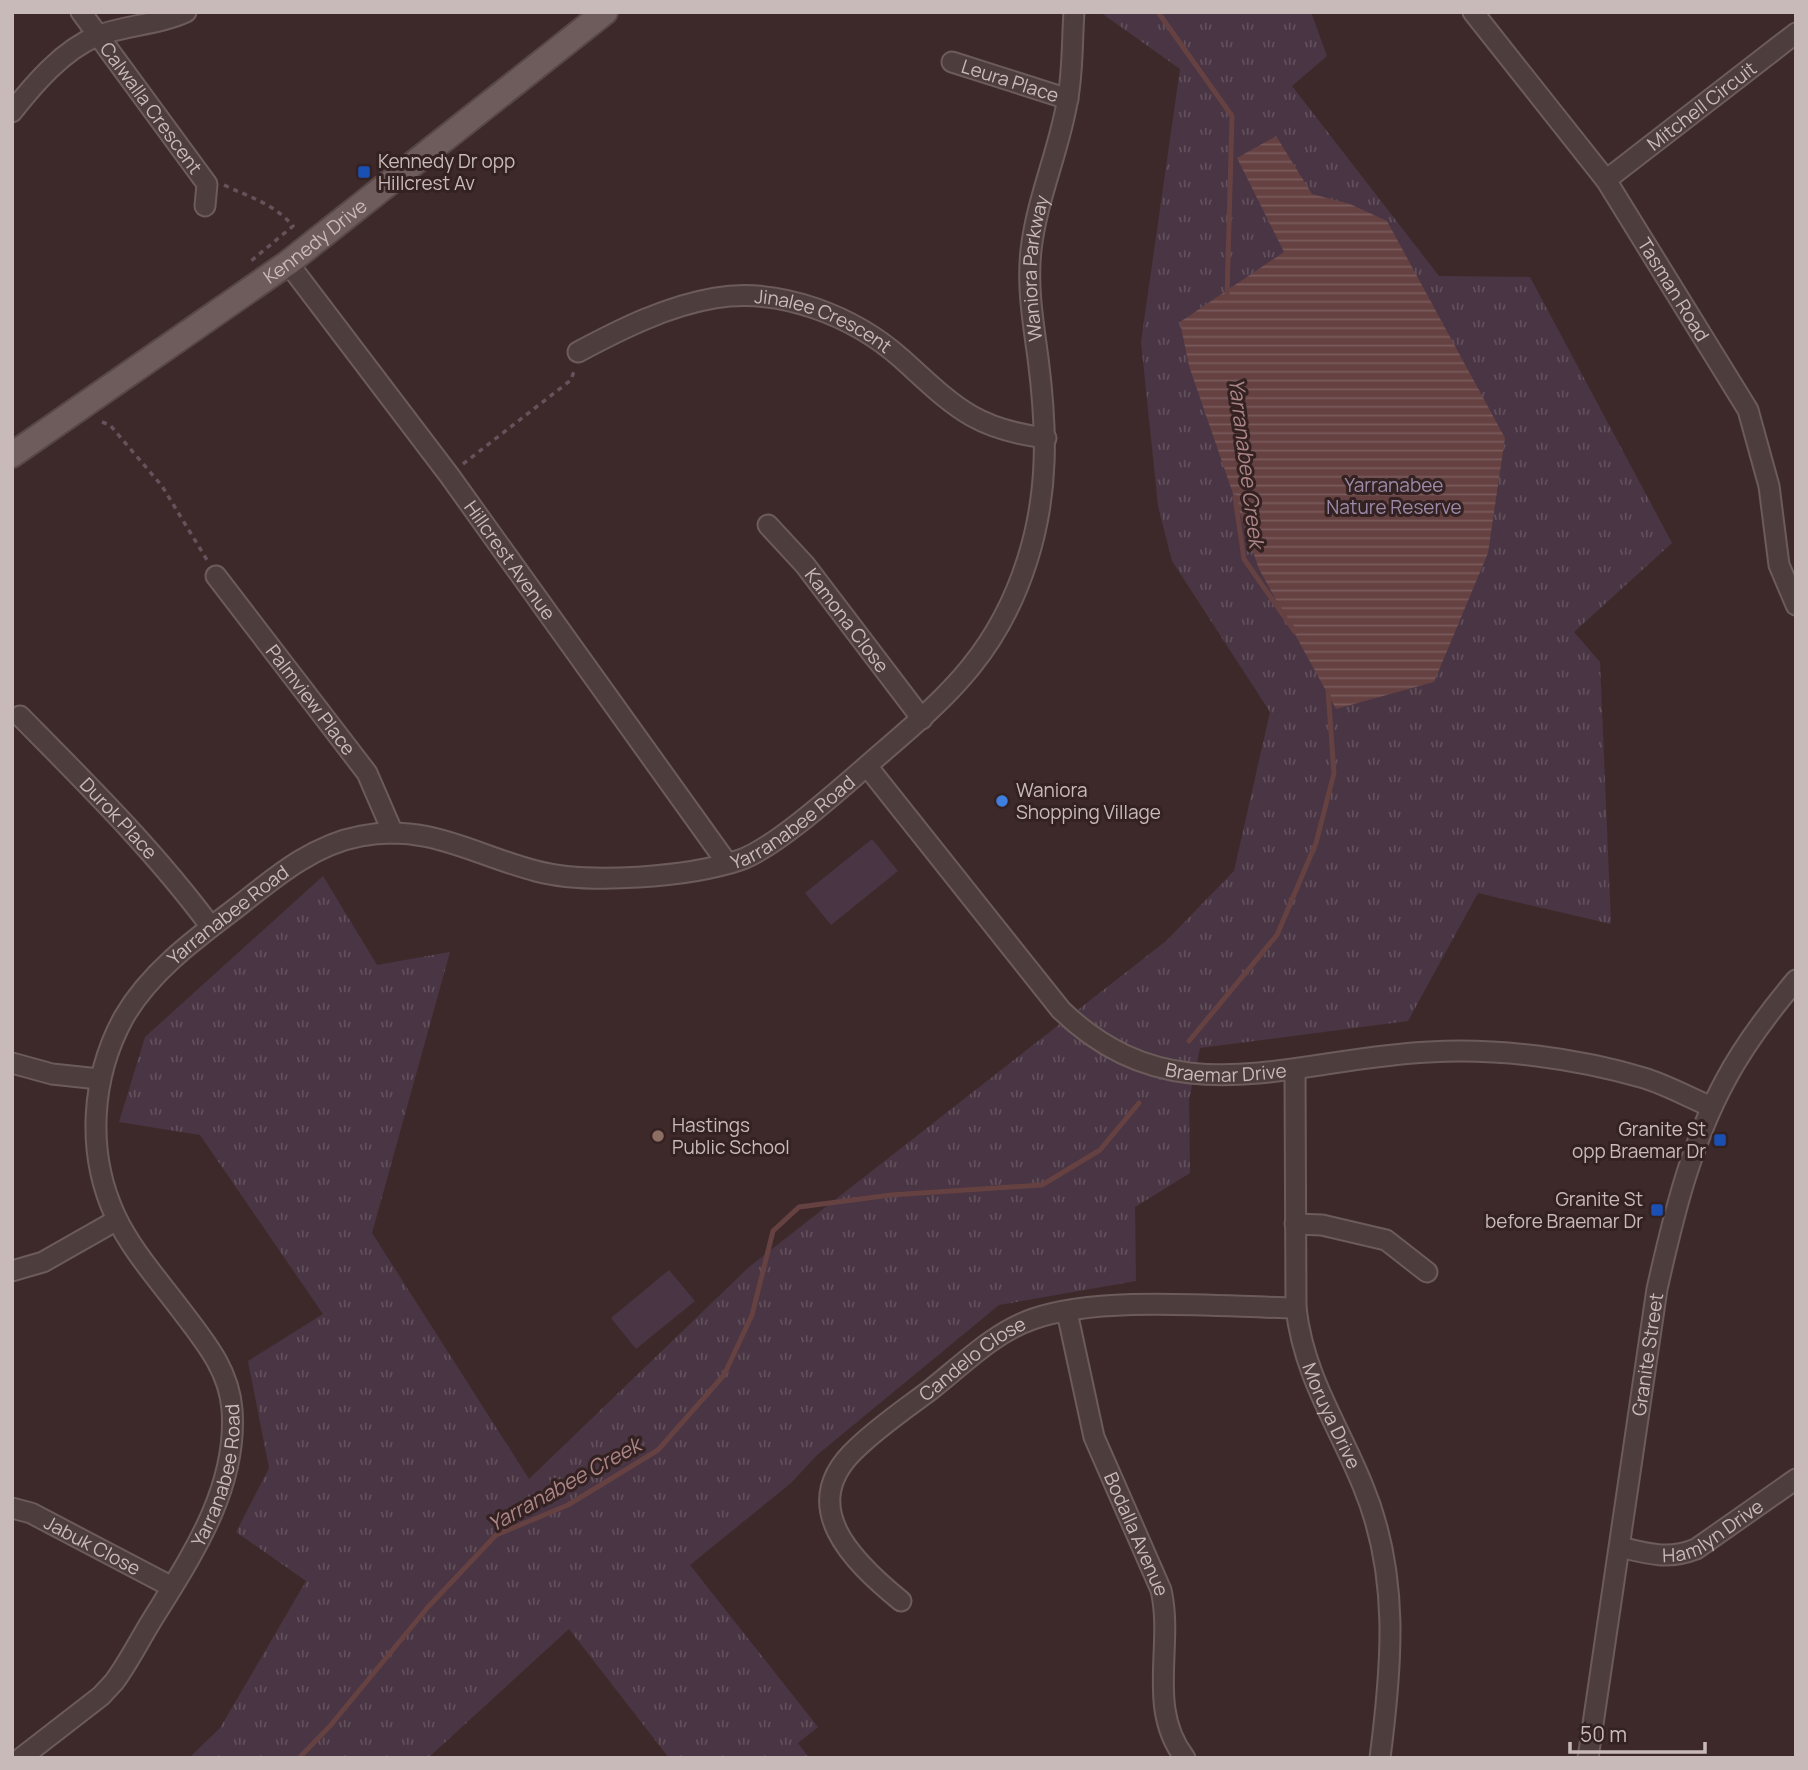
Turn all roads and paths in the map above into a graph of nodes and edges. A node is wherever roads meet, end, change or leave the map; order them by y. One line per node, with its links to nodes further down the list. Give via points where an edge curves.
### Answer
1 (81, 12): 7 (street, Calwalla Crescent)
2 (186, 12): 7 (street)
3 (605, 12): 14 (main road, Kennedy Drive)
4 (1074, 12): 9 (street, Waniora Parkway)
5 (1473, 12): 11 (street, Tasman Road)
6 (1796, 33): 11 (street, Mitchell Circuit)
7 (97, 36): 10 (street, via 47,72); 12 (street, Calwalla Crescent)
8 (952, 62): 9 (street, Leura Place)
9 (1068, 99): 18 (street, Waniora Parkway, via 1031,248 1029,294)
10 (12, 112)
11 (1606, 180): 24 (street, Tasman Road, via 1748,410 1769,486 1779,565)
12 (207, 184): 13 (street, Calwalla Crescent); 15 (path, via 216,181 257,197 279,210 293,226)
13 (205, 206)
14 (288, 262): 19 (main road, Kennedy Drive); 20 (street, Hillcrest Avenue)
15 (242, 269)
16 (578, 352): 18 (street, Jinalee Crescent, via 630,324 716,298 782,301 846,320 901,358 949,403 981,423); 20 (path, via 571,380)
17 (102, 422): 23 (path, via 110,425 162,485)
18 (1046, 438): 22 (street, Waniora Parkway)
19 (12, 455)
20 (449, 475): 29 (street, Hillcrest Avenue)
21 (768, 524): 26 (street, Kamona Close, via 805,565)
22 (1038, 525): 26 (street, Yarranabee Road, via 1003,622 966,676)
23 (216, 576): 28 (street, Palmview Place, via 367,773)
24 (1796, 606)
25 (20, 716): 30 (street, Durok Place, via 141,839)
26 (922, 719): 27 (street, Yarranabee Road)
27 (867, 766): 29 (street, Yarranabee Road, via 771,842 750,856); 33 (street, Braemar Drive, via 1029,972 1084,1031 1132,1060 1188,1074)
28 (393, 833): 29 (street, Yarranabee Road, via 441,838 537,872 570,877 646,876); 30 (street, Yarranabee Road, via 362,836 319,849)
29 (727, 863)
30 (211, 927): 34 (street, Yarranabee Road, via 139,994 106,1054)
31 (1796, 980): 35 (street, Granite Street, via 1746,1047)
32 (12, 1063): 34 (street, via 52,1074)
33 (1295, 1070): 35 (street, Braemar Drive, via 1428,1052 1531,1056 1645,1079); 37 (street, Moruya Drive)
34 (99, 1079): 36 (street, Yarranabee Road, via 99,1157 103,1185)
35 (1712, 1107): 44 (street, Granite Street, via 1687,1172 1657,1289)
36 (117, 1220): 38 (street, via 43,1262); 45 (street, Yarranabee Road, via 214,1354 232,1406 229,1464 220,1496)
37 (1295, 1224): 39 (street, via 1322,1225 1386,1240); 40 (street, Moruya Drive)
38 (12, 1271)
39 (1427, 1272)
40 (1296, 1308): 41 (street, Candelo Close, via 1104,1306); 49 (street, Moruya Drive, via 1308,1366 1364,1488 1383,1548 1392,1642)
41 (1067, 1312): 46 (street, Candelo Close, via 1012,1329 857,1447 841,1465 831,1483 834,1525 859,1565); 48 (street, Bodalla Avenue, via 1094,1437 1161,1590 1166,1611 1165,1717)
42 (1796, 1479): 44 (street, Hamlyn Drive, via 1688,1553 1664,1558)
43 (12, 1508): 45 (street, Jabuk Close, via 31,1513)
44 (1620, 1547): 50 (street, Granite Street)
45 (173, 1587): 47 (street, Yarranabee Road, via 114,1682)
46 (901, 1601)
47 (21, 1758)
48 (1185, 1758)
49 (1380, 1758)
50 (1588, 1758)

